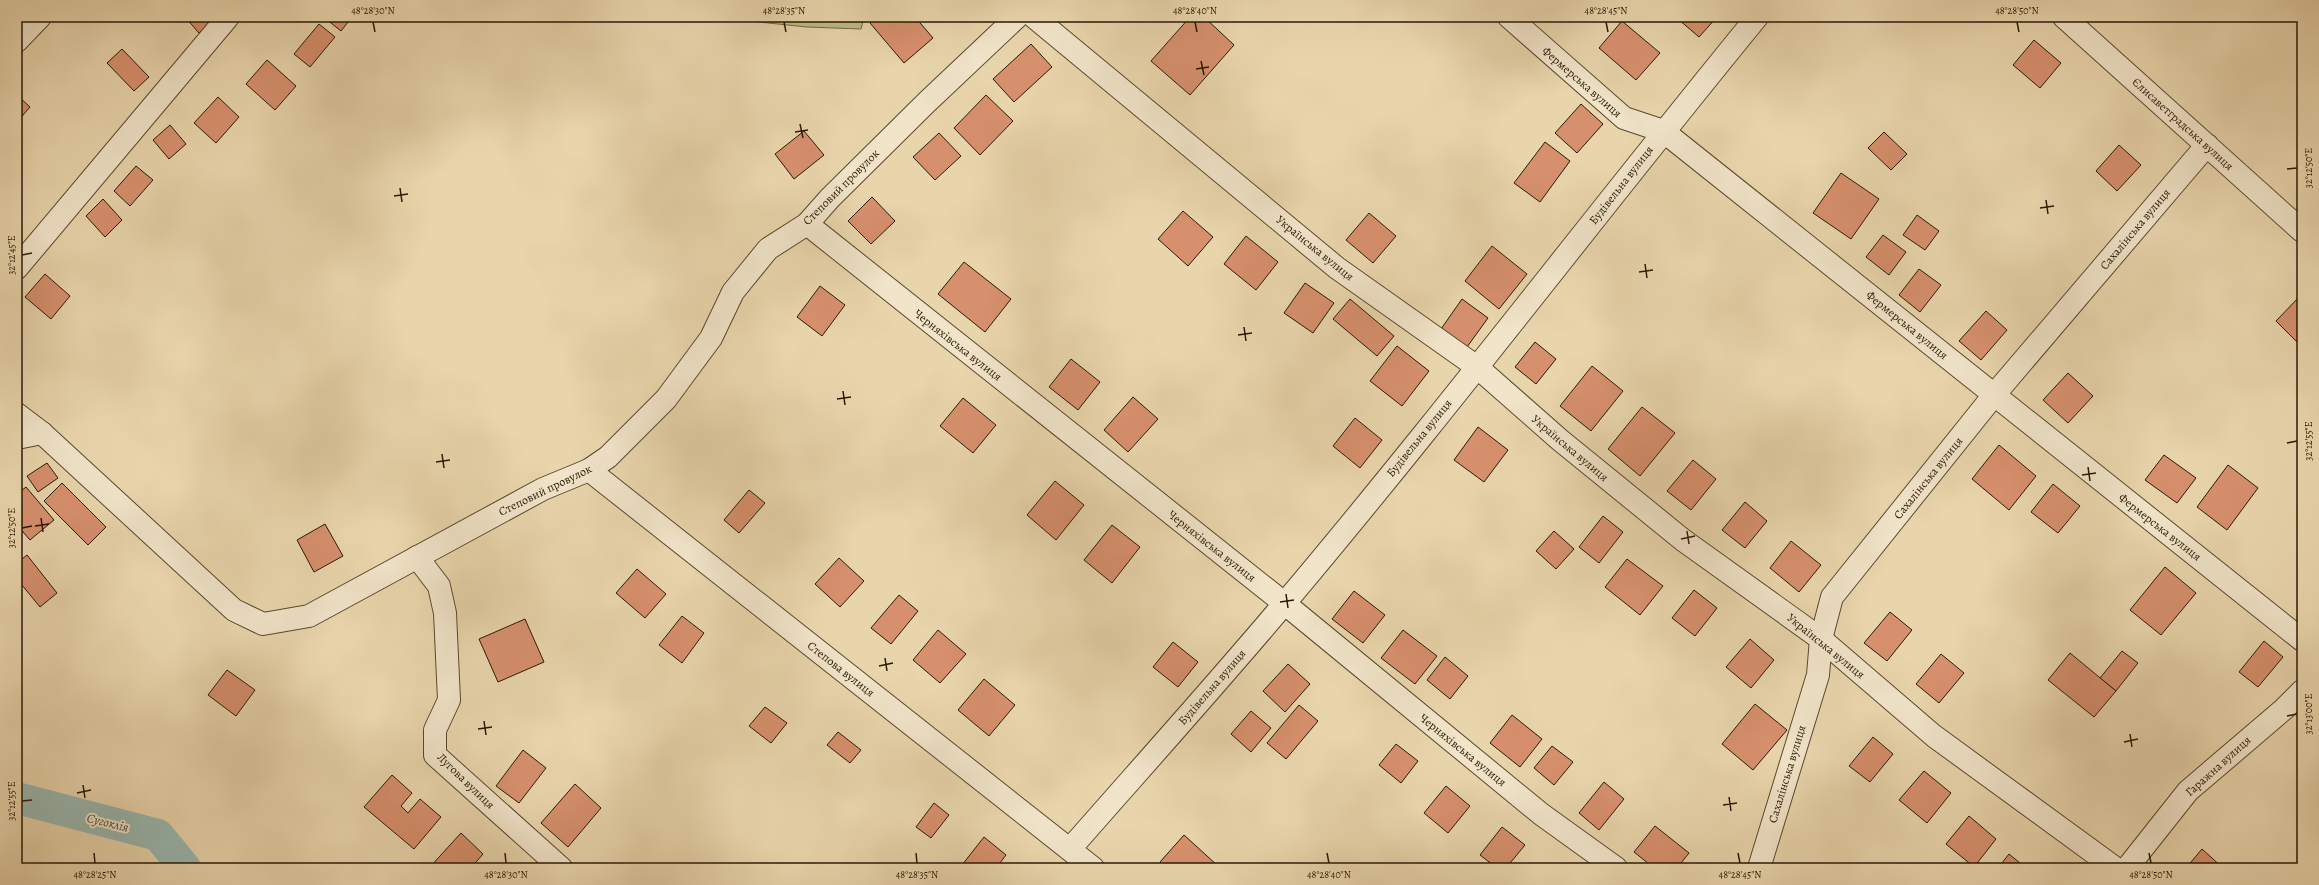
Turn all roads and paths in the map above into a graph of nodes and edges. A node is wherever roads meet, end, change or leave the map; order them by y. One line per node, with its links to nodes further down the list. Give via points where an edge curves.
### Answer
1 (40, 17): 8 (street)
2 (228, 17): 13 (street)
3 (1017, 17): 11 (street, Степовий провулок, via 921,107)
4 (1034, 17): 14 (street, Українська вулиця, via 1337,268)
5 (1509, 17): 9 (street, Фермерська вулиця, via 1624,118)
6 (1757, 17): 9 (street, Будівельна вулиця)
7 (2064, 17): 10 (street, Єлисаветградська вулиця)
8 (17, 41)
9 (1663, 131): 14 (street, Будівельна вулиця); 15 (street, Фермерська вулиця)
10 (2207, 145): 12 (street, Єлисаветградська вулиця); 15 (street, Сахалінська вулиця)
11 (807, 224): 19 (street, Степовий провулок, via 768,249 733,292 711,338 666,399 608,457); 21 (street, Черняхівська вулиця)
12 (2302, 231)
13 (17, 268)
14 (1477, 367): 21 (street, Будівельна вулиця); 22 (street, Українська вулиця, via 1560,440 1683,540)
15 (1994, 395): 22 (street, Сахалінська вулиця, via 1832,597); 23 (street, Фермерська вулиця)
16 (17, 414): 17 (street, Степовий провулок)
17 (42, 433): 18 (street); 20 (street, Степовий провулок, via 234,610 263,624 309,616)
18 (17, 438)
19 (589, 470): 20 (street, Степовий провулок, via 543,489); 25 (street, Степова вулиця)
20 (417, 557): 26 (street, Лугова вулиця, via 439,586 445,613 449,700 435,730 436,755)
21 (1284, 603): 25 (street, Будівельна вулиця); 28 (street, Черняхівська вулиця, via 1541,814)
22 (1821, 639): 29 (street, Сахалінська вулиця, via 1818,675); 30 (street, Українська вулиця, via 1934,736)
23 (2302, 640)
24 (2302, 691): 31 (street, Гаражна вулиця, via 2188,791)
25 (1070, 849): 27 (street, Степова вулиця)
26 (561, 868)
27 (1093, 868)
28 (1616, 868)
29 (1758, 868)
30 (2115, 868)
31 (2127, 868)

